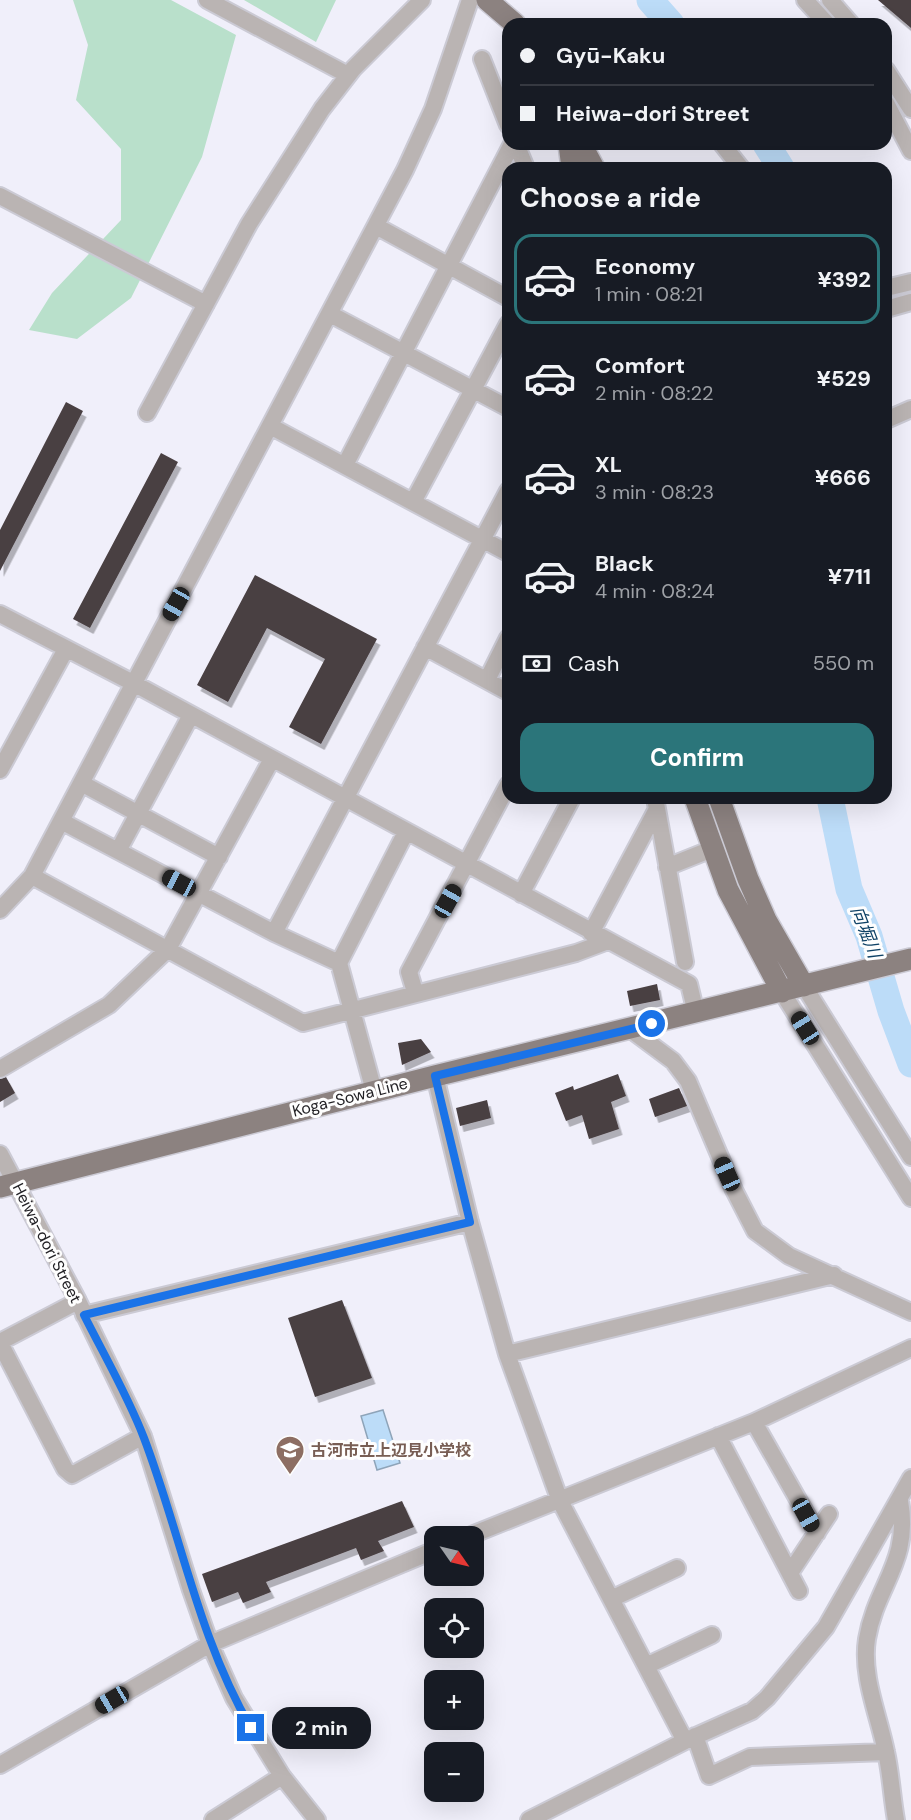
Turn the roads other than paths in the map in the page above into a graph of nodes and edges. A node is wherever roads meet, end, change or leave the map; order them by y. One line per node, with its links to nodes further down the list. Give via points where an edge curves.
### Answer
1 (207, 0): 11 (street)
2 (422, 0): 11 (street)
3 (470, 0): 21 (street, via 433,109)
4 (487, 0): 7 (main road)
5 (805, 0): 8 (street)
6 (830, 0): 9 (street)
7 (508, 18)
8 (822, 18)
9 (846, 18)
10 (482, 59): 14 (street)
11 (348, 75): 27 (street, via 249,224)
12 (892, 79): 13 (street)
13 (911, 109)
14 (502, 110)
15 (892, 115): 17 (street)
16 (727, 150): 18 (street)
17 (911, 151)
18 (736, 162)
19 (502, 166): 22 (street)
20 (0, 196): 27 (street)
21 (376, 226): 22 (street); 29 (street)
22 (449, 265): 25 (street); 31 (street)
23 (911, 282): 24 (street)
24 (892, 287)
25 (502, 295)
26 (911, 302): 28 (street)
27 (206, 304): 35 (street)
28 (892, 307)
29 (330, 314): 31 (street); 37 (street)
30 (502, 335): 32 (street)
31 (404, 352): 32 (street); 38 (street)
32 (474, 389): 33 (street); 39 (street)
33 (502, 405)
34 (911, 409): 36 (street)
35 (147, 412)
36 (892, 417)
37 (272, 427): 38 (street); 48 (street)
38 (345, 465): 39 (street)
39 (413, 502): 41 (street)
40 (502, 503): 41 (street)
41 (483, 539): 42 (street); 44 (street)
42 (502, 550)
43 (0, 615): 45 (street)
44 (425, 647): 47 (street); 55 (street)
45 (66, 649): 48 (street); 52 (street)
46 (502, 650): 47 (street)
47 (487, 680): 49 (street)
48 (133, 683): 50 (street); 53 (street)
49 (502, 689)
50 (191, 715): 51 (street); 60 (street)
51 (272, 759): 55 (street); 65 (street)
52 (0, 770)
53 (81, 783): 60 (street); 61 (street)
54 (502, 797): 66 (street)
55 (345, 799): 62 (street); 72 (street)
56 (569, 804): 70 (street)
57 (656, 804): 67 (street); 73 (street)
58 (698, 804): 63 (main road)
59 (721, 804): 79 (main road, via 766,920)
60 (138, 813): 64 (street); 65 (street)
61 (61, 821): 64 (street); 68 (street)
62 (406, 832): 66 (street); 78 (street)
63 (712, 849): 67 (street); 81 (main road, via 746,928)
64 (118, 851): 69 (street)
65 (219, 857): 69 (street)
66 (468, 866): 70 (street); 80 (street, via 410,972)
67 (667, 867): 77 (street)
68 (32, 876): 71 (street); 75 (street)
69 (200, 893): 72 (street); 75 (street)
70 (521, 894): 73 (street)
71 (0, 910)
72 (274, 933): 78 (street)
73 (591, 933): 74 (street)
74 (608, 941): 80 (street, via 576,953); 83 (street, via 688,984)
75 (168, 950): 82 (street, via 303,1023); 85 (street, via 109,1005)
76 (911, 959): 79 (main road, Koga-Sowa Line)
77 (685, 962)
78 (339, 963): 82 (street)
79 (804, 986): 81 (main road, Koga-Sowa Line); 89 (street)
80 (415, 992): 82 (street)
81 (782, 992): 83 (main road, Koga-Sowa Line); 91 (street)
82 (350, 1010): 87 (street)
83 (696, 1013): 84 (main road, Koga-Sowa Line)
84 (630, 1029): 86 (main road, Koga-Sowa Line); 93 (street, via 673,1061 688,1081 755,1232 789,1256)
85 (0, 1069)
86 (435, 1076): 87 (main road, Koga-Sowa Line); 92 (street)
87 (374, 1091): 90 (main road, Koga-Sowa Line)
88 (0, 1154): 90 (street, Heiwa-dori Street)
89 (911, 1157)
90 (8, 1185): 94 (street, Heiwa-dori Street)
91 (911, 1198)
92 (470, 1222): 94 (street); 98 (street)
93 (834, 1275): 95 (street); 98 (street)
94 (81, 1308): 96 (street); 100 (street, Heiwa-dori Street)
95 (911, 1312)
96 (0, 1343): 100 (street, via 65,1469 72,1474)
97 (911, 1348): 99 (street)
98 (507, 1354): 104 (street)
99 (754, 1422): 101 (street); 107 (street)
100 (143, 1436): 114 (street, Heiwa-dori Street)
101 (718, 1436): 104 (street); 110 (street)
102 (911, 1478): 103 (street)
103 (900, 1500): 116 (street, via 826,1627 767,1698 752,1711); 117 (street, via 905,1540 867,1639 869,1677)
104 (560, 1501): 106 (street); 112 (street)
105 (830, 1514): 107 (street)
106 (484, 1530)
107 (817, 1533): 110 (street)
108 (424, 1555): 114 (street)
109 (677, 1568): 112 (street)
110 (790, 1573): 111 (street)
111 (799, 1591)
112 (611, 1599): 115 (street)
113 (712, 1635): 115 (street)
114 (210, 1644): 118 (street); 119 (street, Heiwa-dori Street, via 234,1698)
115 (646, 1666): 116 (street)
116 (690, 1739): 117 (street, via 709,1776 750,1756); 122 (street)
117 (886, 1752): 123 (street)
118 (0, 1765)
119 (282, 1776): 120 (street, Heiwa-dori Street); 121 (street)
120 (309, 1816)
121 (213, 1820)
122 (529, 1820)
123 (896, 1820)

